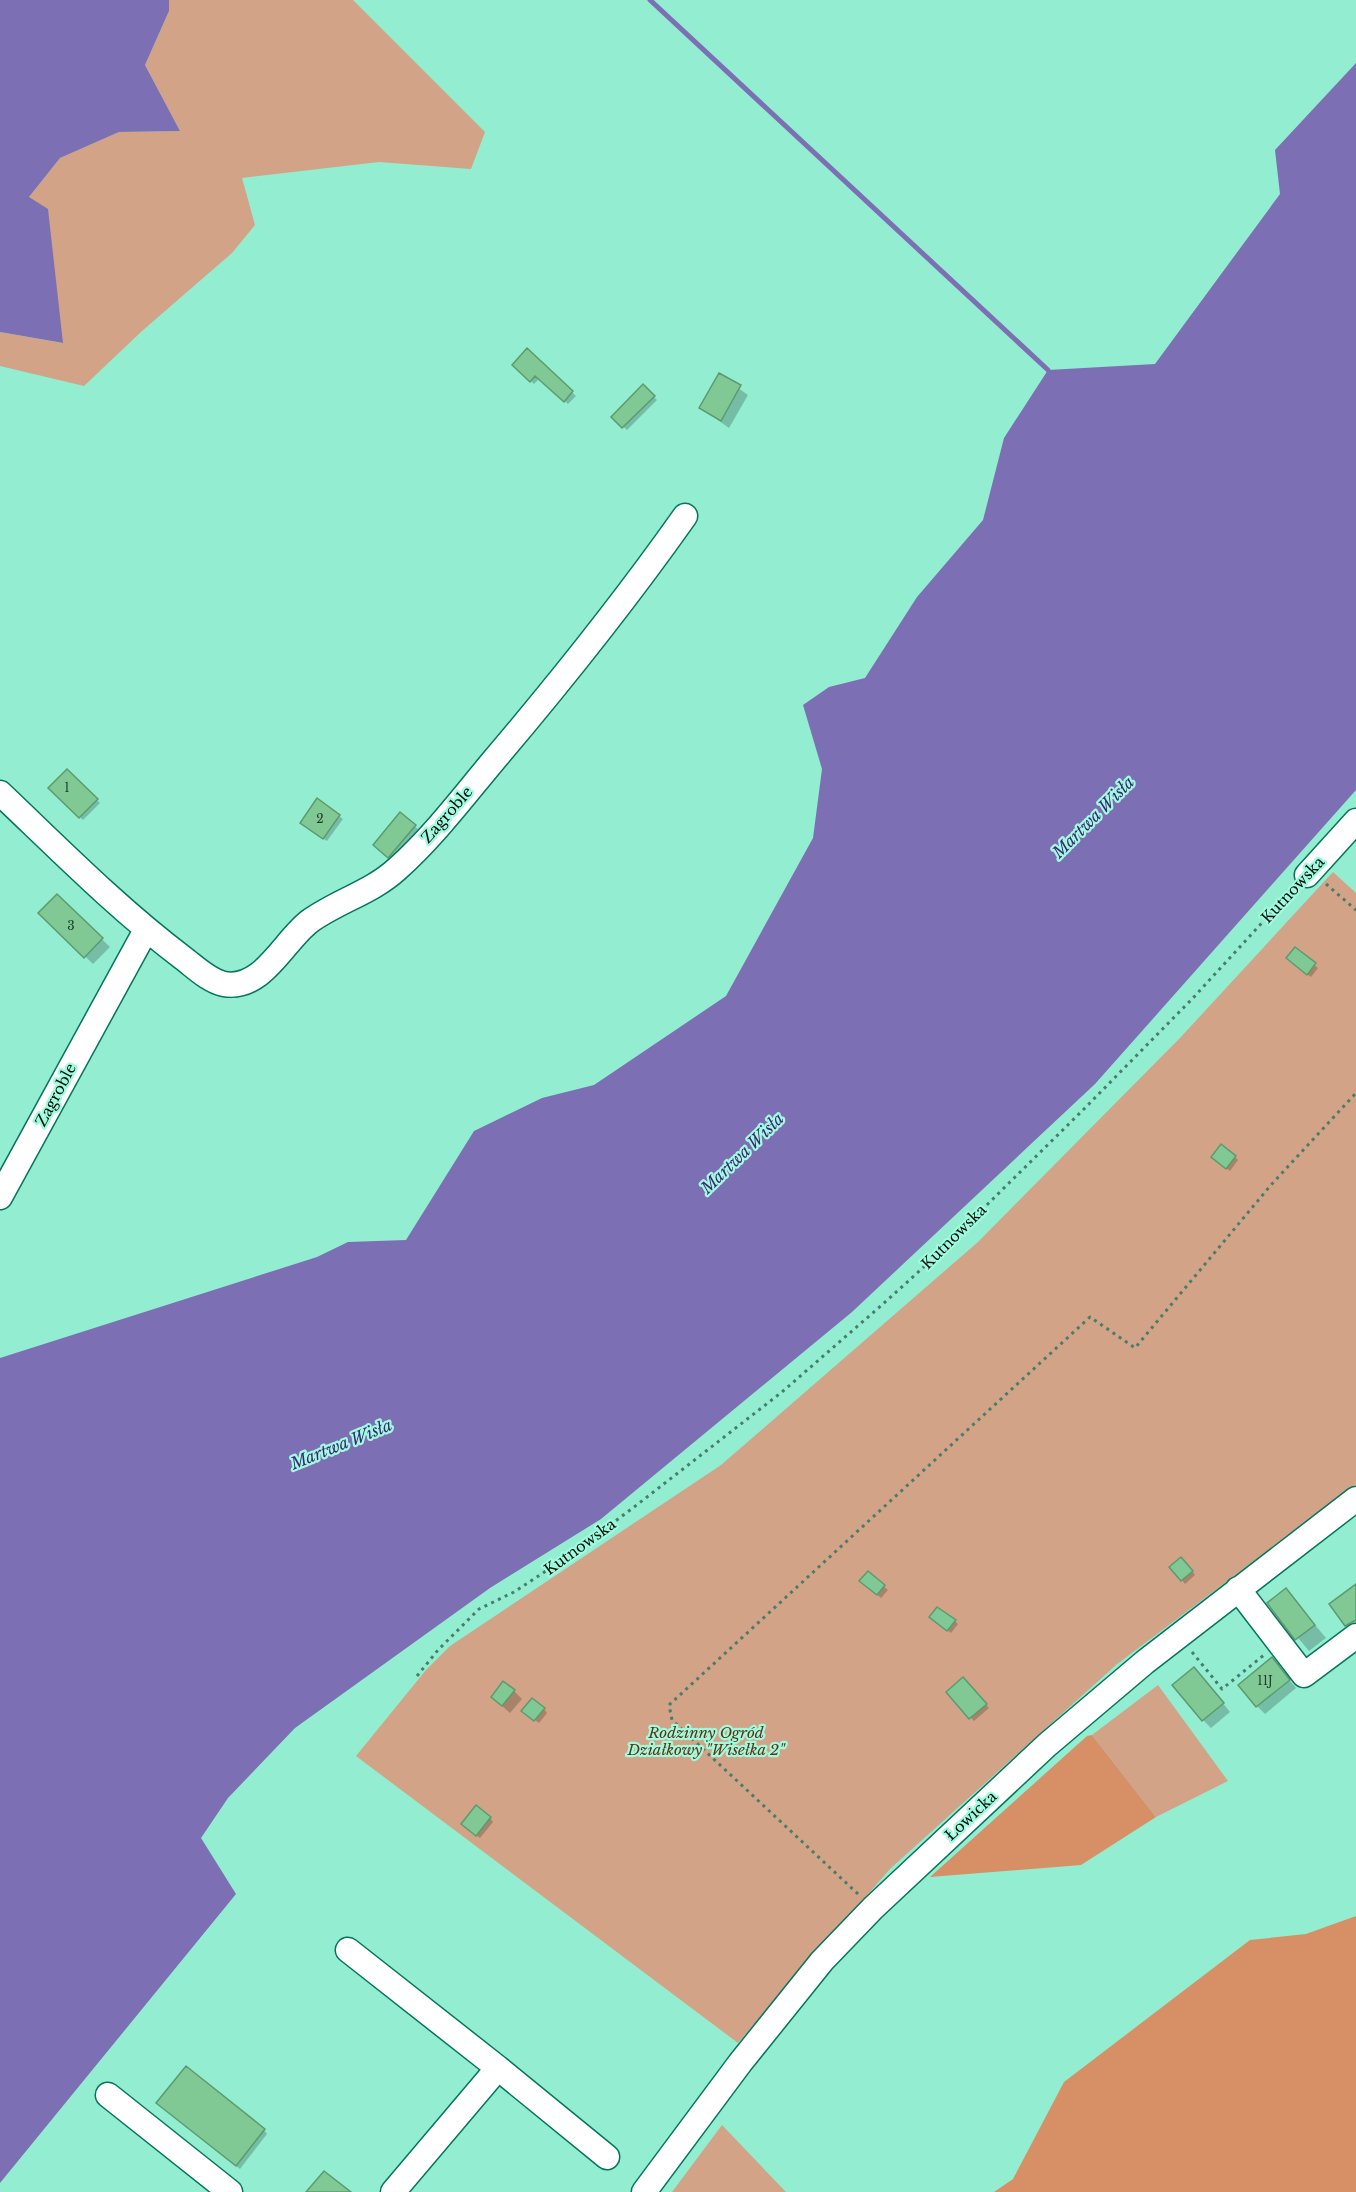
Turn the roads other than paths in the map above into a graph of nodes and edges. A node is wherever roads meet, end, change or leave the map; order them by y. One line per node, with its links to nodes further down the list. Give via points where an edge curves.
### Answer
1 (685, 516): 5 (street, Zagroble, via 565,676 396,871 310,921 262,970 250,980 235,984 209,978)
2 (0, 793): 5 (street, Zagroble)
3 (1356, 821): 4 (street, Kutnowska)
4 (1316, 879)
5 (146, 930): 6 (street, Zagroble)
6 (0, 1197)
7 (1356, 1499): 8 (street, Łowicka)
8 (1238, 1589): 9 (street, via 1304,1676); 16 (street, Łowicka, via 1047,1745 873,1908 822,1962 740,2062)
9 (1356, 1636)
10 (348, 1950): 11 (street)
11 (498, 2068): 13 (street); 15 (street)
12 (108, 2094): 14 (street)
13 (607, 2157)
14 (230, 2192)
15 (393, 2192)
16 (644, 2192)

